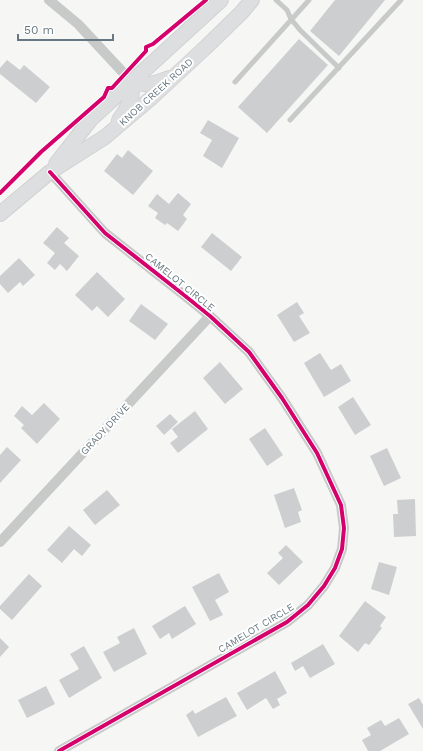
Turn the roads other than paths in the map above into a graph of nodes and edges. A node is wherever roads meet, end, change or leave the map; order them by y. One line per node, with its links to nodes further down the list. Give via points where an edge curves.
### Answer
1 (49, 0): 10 (street, via 78,24)
2 (221, 0): 10 (main road, KNOB CREEK ROAD)
3 (252, 0): 9 (main road, KNOB CREEK ROAD)
4 (276, 0): 7 (lane, via 287,10)
5 (309, 0): 7 (lane)
6 (401, 0): 8 (lane)
7 (291, 19): 8 (lane); 11 (lane)
8 (339, 68): 12 (lane)
9 (176, 75): 10 (main road, via 151,84 143,85); 13 (main road, KNOB CREEK ROAD)
10 (131, 81): 13 (main road, via 133,89 126,111); 14 (main road, KNOB CREEK ROAD, via 91,119)
11 (235, 82)
12 (290, 120)
13 (105, 137): 14 (main road, KNOB CREEK ROAD)
14 (50, 172): 15 (main road, KNOB CREEK ROAD); 16 (street, CAMELOT CIRCLE, via 105,233)
15 (0, 214)
16 (210, 316): 17 (street, GRADY DRIVE); 18 (street, CAMELOT CIRCLE, via 250,352 317,453 341,505 344,528 342,549 335,568 324,586 308,605 287,622)
17 (0, 542)
18 (59, 751)

